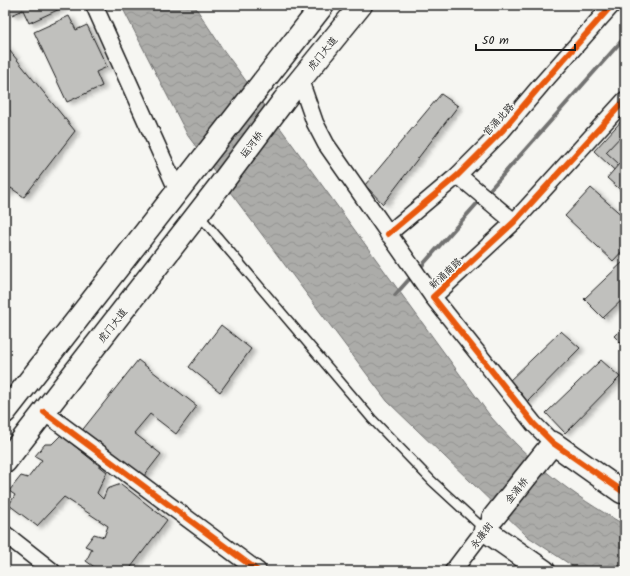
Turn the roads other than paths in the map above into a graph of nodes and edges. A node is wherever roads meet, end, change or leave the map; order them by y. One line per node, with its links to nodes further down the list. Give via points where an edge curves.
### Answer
1 (94, 5): 10 (street)
2 (323, 5): 10 (main road)
3 (361, 5): 5 (main road, 虎门大道)
4 (612, 5): 8 (street, 官涌北路, via 541,85)
5 (300, 80): 6 (main road, 虎门大道); 13 (street, 新涌南路, via 315,123 326,144)
6 (284, 100): 9 (main road, 运河桥)
7 (625, 100): 12 (street, 新涌南路)
8 (463, 180): 12 (street); 13 (street, 官涌北路)
9 (218, 188): 11 (main road, 虎门大道)
10 (178, 192): 15 (main road)
11 (198, 214): 16 (main road, 虎门大道); 20 (lane, via 372,419 432,481)
12 (509, 218): 14 (street, 新涌南路)
13 (388, 234): 14 (street, 新涌南路)
14 (429, 291): 17 (street, 新涌南路, via 534,424)
15 (5, 412)
16 (44, 412): 18 (main road, 虎门大道); 23 (street)
17 (553, 443): 19 (main road, 新涌南路); 20 (main road, 金涌桥)
18 (5, 462)
19 (621, 486)
20 (489, 524): 24 (street, 永康街); 25 (main road)
21 (5, 534): 22 (street)
22 (52, 571)
23 (258, 571)
24 (453, 571)
25 (544, 571)

